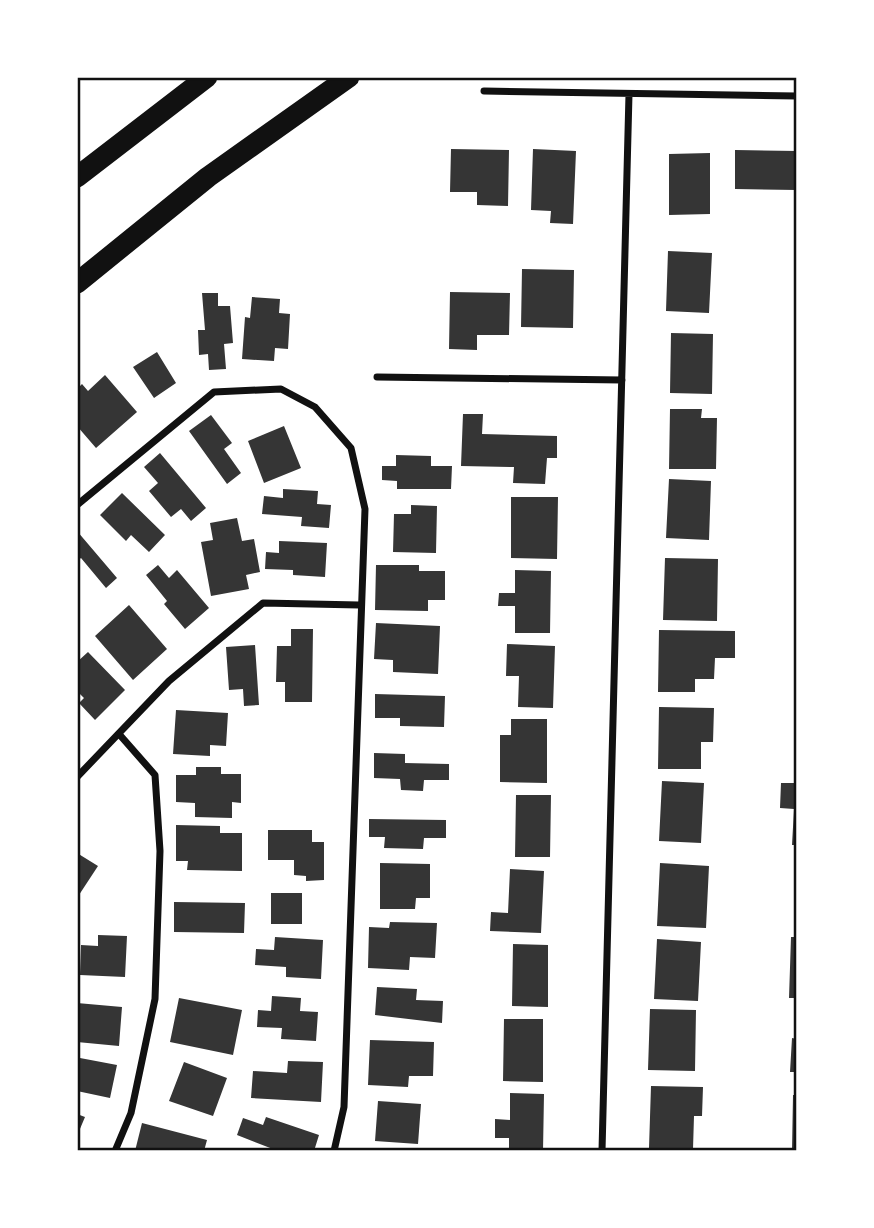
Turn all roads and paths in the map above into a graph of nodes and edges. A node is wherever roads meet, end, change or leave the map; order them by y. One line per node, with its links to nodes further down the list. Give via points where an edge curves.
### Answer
1 (208, 77): 6 (highway)
2 (349, 77): 7 (highway, via 208,177)
3 (484, 91): 4 (street)
4 (629, 94): 5 (street); 9 (street)
5 (797, 96)
6 (77, 177)
7 (77, 283)
8 (377, 377): 9 (street)
9 (622, 380): 16 (street)
10 (77, 505): 11 (street, via 214,392 281,389 315,407 351,448 365,509)
11 (359, 605): 12 (street, via 263,603 169,681); 15 (street, via 344,1107)
12 (118, 734): 13 (street); 14 (street, via 155,775 160,851 155,999 131,1113)
13 (77, 777)
14 (116, 1151)
15 (334, 1151)
16 (602, 1151)

